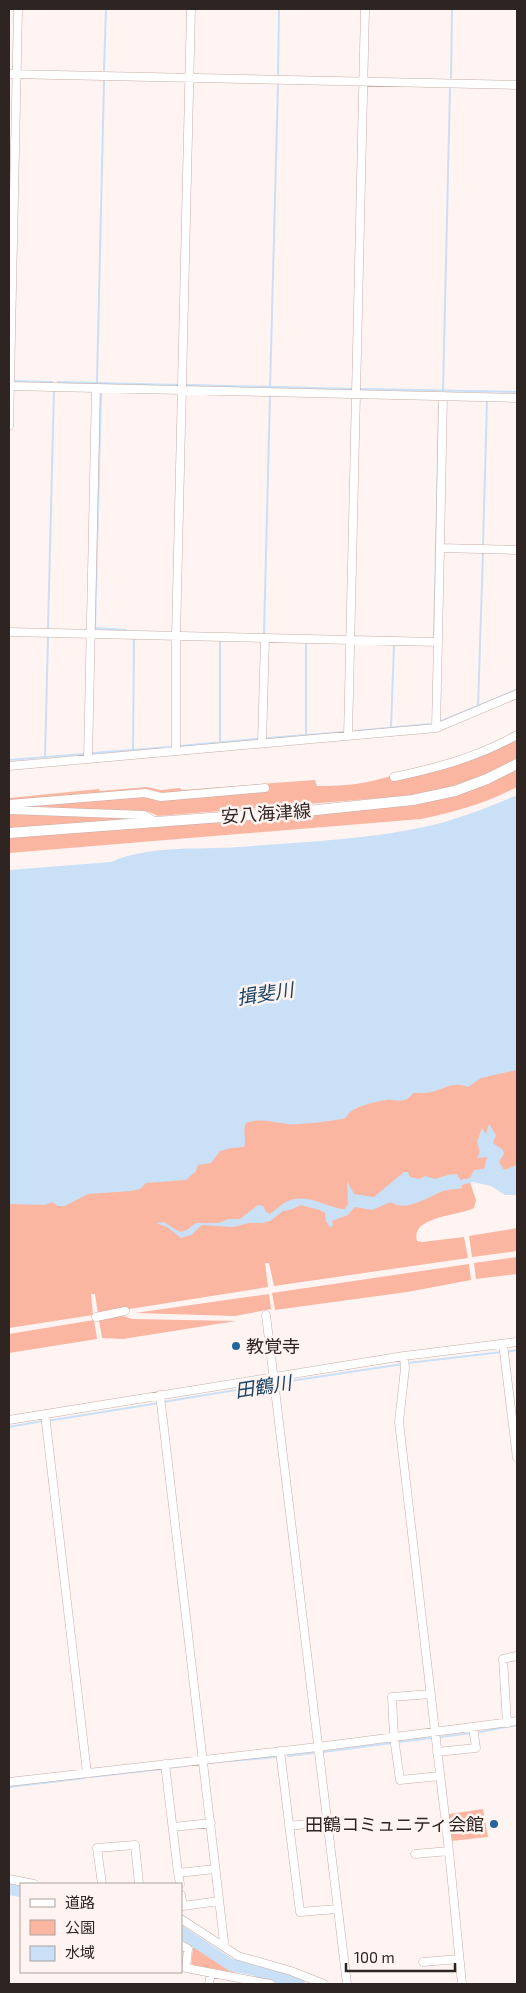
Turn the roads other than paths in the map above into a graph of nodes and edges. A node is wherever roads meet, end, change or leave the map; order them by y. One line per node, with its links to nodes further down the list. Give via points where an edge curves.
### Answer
1 (18, 9): 4 (street)
2 (191, 9): 5 (street)
3 (365, 9): 6 (street)
4 (13, 74): 5 (street); 8 (street)
5 (189, 77): 6 (street); 10 (street)
6 (363, 82): 7 (street); 11 (street)
7 (517, 85)
8 (9, 386): 9 (street); 14 (street)
9 (96, 388): 10 (street); 18 (street)
10 (183, 390): 11 (street); 19 (street)
11 (356, 394): 12 (street); 21 (street)
12 (443, 396): 13 (street); 15 (street)
13 (517, 398)
14 (9, 426)
15 (440, 548): 16 (street); 22 (street)
16 (517, 550)
17 (9, 632): 18 (street)
18 (91, 634): 19 (street); 29 (street)
19 (176, 636): 20 (street); 28 (street)
20 (265, 638): 21 (street); 27 (street)
21 (351, 640): 22 (street); 26 (street)
22 (438, 642): 24 (street)
23 (517, 694): 24 (street)
24 (436, 728): 26 (street)
25 (517, 735): 32 (street, via 434,769)
26 (348, 736): 27 (street)
27 (262, 743): 28 (street)
28 (176, 751): 29 (street)
29 (88, 759): 31 (street)
30 (517, 764): 36 (main road, 安八海津線, via 487,779 413,800)
31 (9, 766)
32 (394, 777)
33 (264, 788): 34 (street, via 161,797 145,793)
34 (9, 804)
35 (9, 810): 36 (street, via 144,815)
36 (154, 821): 37 (main road, 安八海津線)
37 (9, 833)
38 (125, 1312): 40 (street)
39 (266, 1315): 44 (street)
40 (96, 1317)
41 (517, 1342): 42 (street)
42 (503, 1345): 43 (street); 48 (street)
43 (404, 1358): 44 (street); 50 (street, via 399,1422)
44 (275, 1382): 45 (street); 56 (street)
45 (160, 1396): 46 (street); 59 (street)
46 (45, 1415): 47 (street); 61 (street)
47 (9, 1420)
48 (517, 1458)
49 (517, 1656): 52 (street, via 503,1658)
50 (431, 1694): 54 (street); 55 (street, via 392,1697)
51 (517, 1721): 52 (street)
52 (507, 1722): 53 (street)
53 (473, 1727): 54 (street); 58 (street, via 476,1748)
54 (435, 1732): 55 (street); 58 (street)
55 (394, 1737): 56 (street); 62 (street, via 400,1780)
56 (318, 1747): 57 (street); 65 (street)
57 (280, 1751): 59 (street); 66 (street)
58 (438, 1752): 62 (street)
59 (203, 1760): 60 (street); 64 (street)
60 (165, 1764): 61 (street); 67 (street)
61 (88, 1773): 63 (street)
62 (440, 1776): 68 (street)
63 (9, 1782)
64 (211, 1822): 67 (street); 70 (street)
65 (326, 1822): 66 (street); 79 (street)
66 (289, 1826): 79 (street, via 300,1912)
67 (173, 1827): 71 (street)
68 (449, 1851): 69 (street); 83 (street)
69 (415, 1854)
70 (215, 1868): 71 (street); 78 (street)
71 (178, 1873): 76 (street)
72 (9, 1879): 73 (street)
73 (29, 1883)
74 (102, 1883): 75 (street, via 97,1848 135,1845)
75 (139, 1883)
76 (180, 1883)
77 (182, 1900): 78 (street, via 183,1906)
78 (219, 1901): 82 (street)
79 (337, 1909): 89 (street)
80 (182, 1920): 82 (street)
81 (182, 1946): 85 (street, via 188,1949 186,1968)
82 (223, 1946): 88 (street, via 238,1956)
83 (459, 1959): 84 (street); 90 (street)
84 (423, 1962)
85 (211, 1973): 86 (street); 87 (street)
86 (209, 1984)
87 (270, 1984)
88 (324, 1984)
89 (347, 1984)
90 (462, 1984)

